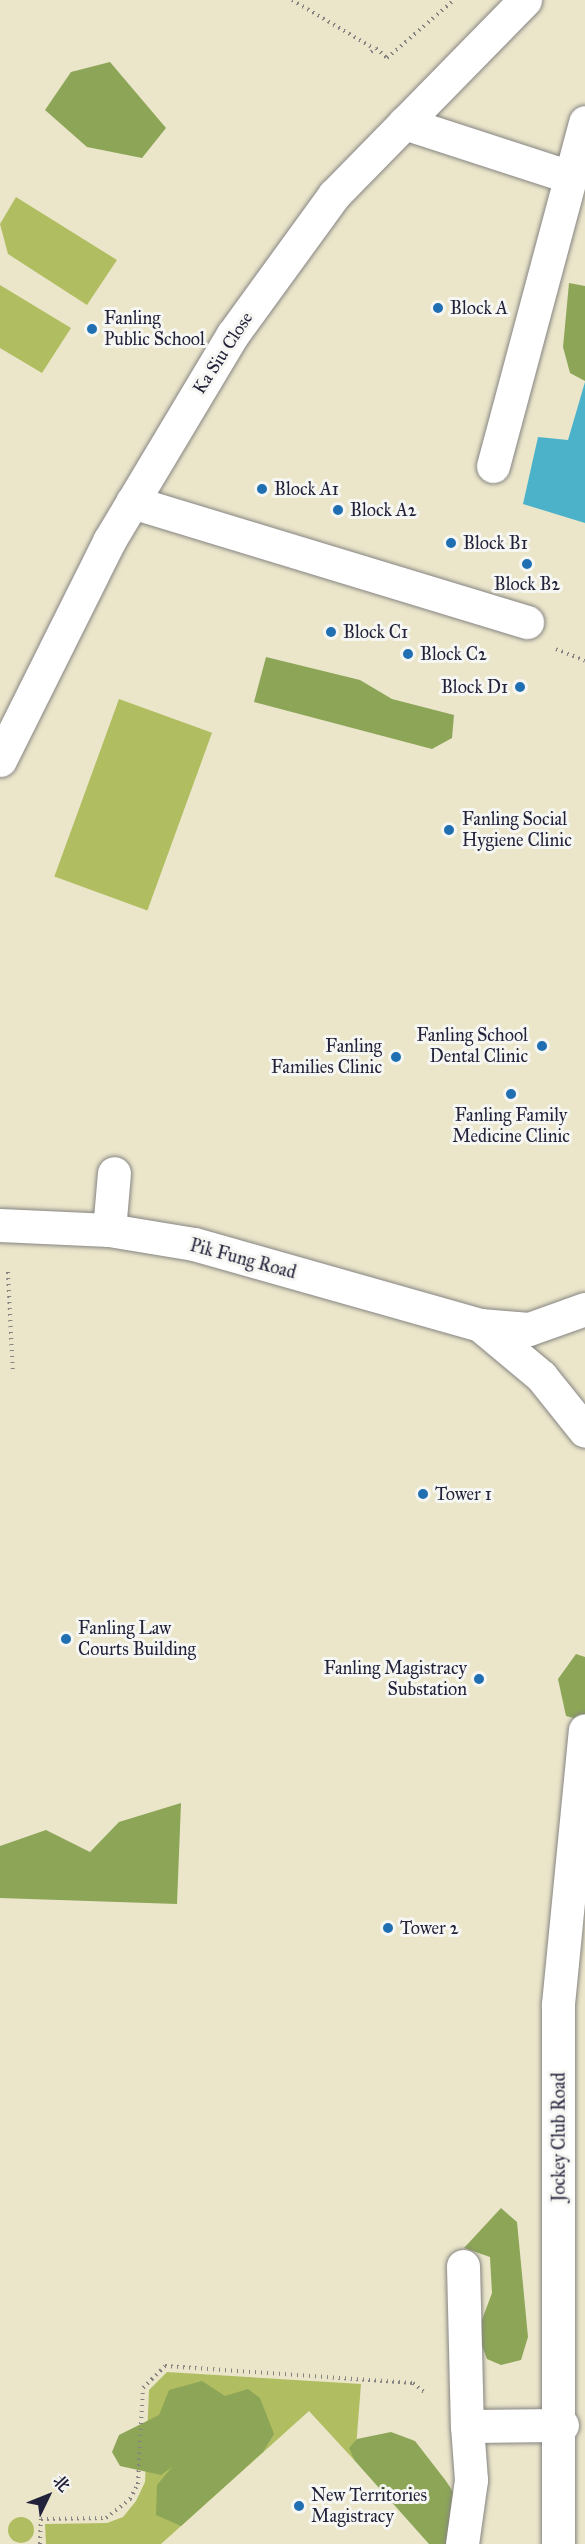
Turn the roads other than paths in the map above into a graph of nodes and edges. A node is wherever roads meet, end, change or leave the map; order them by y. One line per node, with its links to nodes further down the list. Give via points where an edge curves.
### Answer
1 (525, 0): 3 (street, Ka Siu Close)
2 (585, 122): 4 (street)
3 (404, 123): 4 (street); 6 (street, Ka Siu Close, via 302,236 233,334)
4 (570, 177): 5 (street)
5 (493, 466)
6 (132, 502): 7 (street); 8 (street, Ka Siu Close, via 65,623)
7 (527, 622)
8 (0, 760)
9 (114, 1173): 11 (street)
10 (0, 1225): 11 (street, Pik Fung Road)
11 (109, 1230): 13 (street, Pik Fung Road, via 194,1245)
12 (585, 1309): 13 (street, Pik Fung Road, via 529,1329)
13 (480, 1325): 14 (street, Pik Fung Road, via 541,1376)
14 (585, 1431)
15 (585, 1730): 17 (street, Jockey Club Road, via 558,2004)
16 (463, 2266): 18 (street)
17 (547, 2425): 18 (street); 20 (street, Jockey Club Road)
18 (467, 2426): 19 (street, via 471,2480)
19 (462, 2544)
20 (558, 2544)

